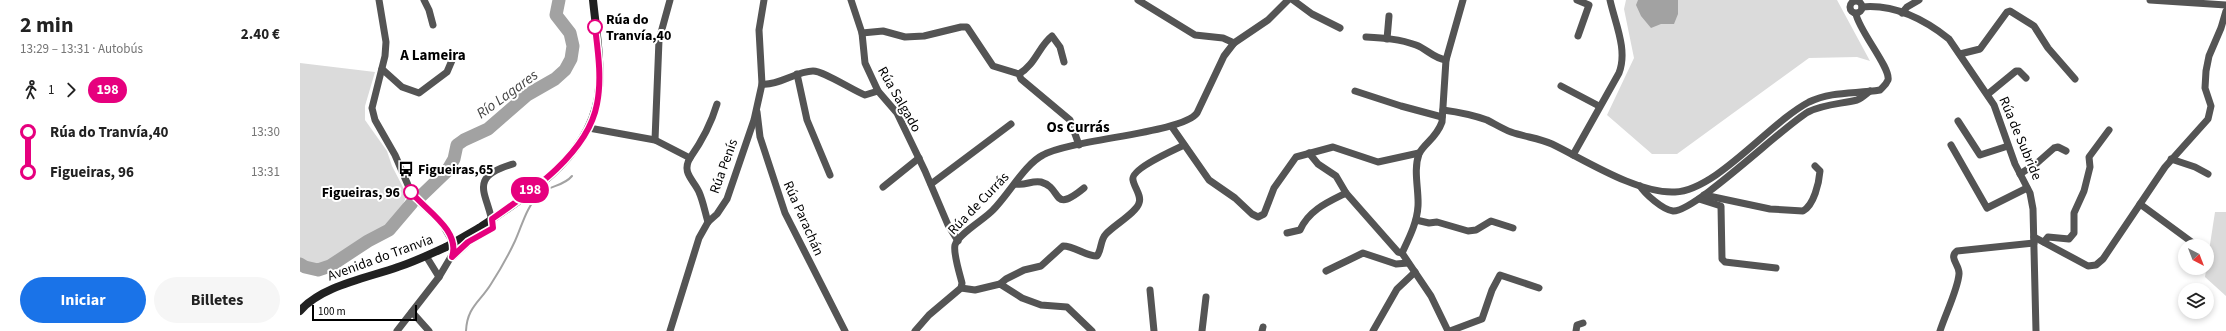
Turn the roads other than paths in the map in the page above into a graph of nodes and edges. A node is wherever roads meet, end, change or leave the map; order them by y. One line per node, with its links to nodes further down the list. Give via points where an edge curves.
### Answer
1 (379, 0): 32 (street, via 386,42)
2 (424, 0): 21 (street)
3 (593, 0): 50 (main road, Avenida do Tranvia, via 599,87 595,114)
4 (670, 0): 52 (street, via 659,40)
5 (764, 0): 37 (street, Rúa Penís, via 759,30)
6 (851, 0): 23 (street, Rúa Salgado)
7 (1138, 0): 27 (street, via 1195,34 1223,38)
8 (1288, 0): 27 (street, via 1268,20)
9 (1293, 0): 22 (street, via 1312,14)
10 (1463, 0): 30 (street)
11 (1577, 0): 24 (street, via 1589,6)
12 (1610, 0): 44 (street, via 1623,58 1619,73)
13 (1919, 0): 18 (street)
14 (2150, 0): 16 (street)
15 (1858, 3): 18 (street, Rúa de Subride); 19 (street); 19 (street, via 1850,8)
16 (2226, 5)
17 (2226, 11): 63 (street, via 2206,71 2205,88 2211,112 2202,127)
18 (1902, 13): 28 (street, Rúa de Subride, via 1909,14 1937,30 1949,39)
19 (1856, 14): 41 (street, via 1859,25 1887,73 1888,80 1885,85 1880,90)
20 (1389, 16): 26 (street)
21 (433, 25)
22 (1340, 28)
23 (862, 33): 34 (street, via 924,36 967,27 993,66); 39 (street, Rúa Salgado, via 865,63)
24 (1578, 36)
25 (1366, 37): 26 (street)
26 (1387, 39): 30 (street, via 1417,45 1432,56)
27 (1234, 43): 49 (street, Rúa de Currás, via 1224,56 1194,116)
28 (1960, 54): 36 (street, via 1980,49 2010,11 2034,26 2048,48); 42 (street, Rúa de Subride)
29 (453, 58): 32 (street, via 447,72 419,93 402,87)
30 (1446, 60): 46 (street)
31 (1064, 62): 34 (street, via 1060,47 1052,36 1045,41 1036,59)
32 (382, 69): 89 (street, via 373,102 375,120 395,155 411,192 446,229 454,244)
33 (797, 74): 37 (street); 39 (street, via 813,71 865,94); 68 (street, via 807,120)
34 (1019, 74): 53 (street, via 1021,79 1070,120)
35 (2026, 78): 42 (street, via 2016,71)
36 (2075, 79)
37 (762, 84): 45 (street, Rúa Penís)
38 (1562, 86): 44 (street)
39 (878, 91): 62 (street, Rúa Salgado, via 897,113)
40 (1356, 91): 46 (street, via 1401,106)
41 (1870, 91): 71 (street, via 1831,94 1798,108 1699,186 1675,192); 76 (street, via 1859,100 1823,106 1808,112)
42 (1988, 94): 56 (street, Rúa de Subride)
43 (717, 104): 61 (street, via 701,142)
44 (1599, 106): 60 (street)
45 (756, 110): 80 (street, Rúa Penís, via 733,184 717,214); 106 (street, Rúa Parachán, via 760,137 785,213)
46 (1443, 113): 59 (street, via 1439,131); 60 (street, via 1461,112 1489,121 1513,133 1551,144)
47 (1958, 121): 56 (street, via 1980,155)
48 (1011, 124): 69 (street)
49 (1172, 127): 53 (street, Rúa de Currás); 54 (street)
50 (589, 128): 52 (street); 78 (main road, Avenida do Tranvia, via 579,145 562,163)
51 (2109, 130): 86 (street, via 2089,157 2090,167 2084,191 2074,213 2072,237 2048,237)
52 (655, 140): 61 (street)
53 (1079, 145): 70 (street, Rúa de Currás, via 1042,155 1024,170)
54 (1184, 145): 58 (street, via 1209,180 1258,217 1264,214 1274,188 1292,160 1296,156); 95 (street, via 1135,173 1132,180 1140,198 1139,203 1136,209 1103,237 1096,256 1072,246 1063,246 1041,266 1024,270)
55 (1951, 145): 74 (street, via 1987,208)
56 (2008, 146): 66 (street, Rúa de Subride)
57 (2066, 151): 66 (street, via 2054,148 2038,163)
58 (1309, 153): 59 (street, via 1333,147 1378,162); 75 (street, via 1318,164 1336,176)
59 (1420, 153): 79 (street, via 1417,162)
60 (1573, 155): 71 (street)
61 (690, 158): 80 (street, via 687,170 690,180 699,190)
62 (919, 158): 69 (street, Rúa Salgado); 72 (street)
63 (2171, 159): 67 (street); 77 (street)
64 (513, 164): 78 (street, via 498,169 488,176 483,184)
65 (1815, 166): 76 (street, via 1820,170 1819,180 1810,203 1803,210 1770,209)
66 (2020, 174): 74 (street, Rúa de Subride)
67 (2208, 174)
68 (830, 175)
69 (931, 184): 85 (street, Rúa Salgado, via 948,225)
70 (1016, 184): 73 (street, via 1046,184 1058,199 1062,200 1068,200); 85 (street, Rúa de Currás, via 988,216)
71 (1640, 186): 76 (street, via 1647,195 1673,211)
72 (883, 187)
73 (1084, 188)
74 (2027, 188): 84 (street, Rúa de Subride, via 2033,209)
75 (1346, 193): 82 (street, via 1316,209 1304,221 1300,230); 87 (street, via 1398,252)
76 (1701, 197): 91 (street, via 1721,206 1722,259 1725,262)
77 (2140, 204): 83 (street); 86 (street, via 2103,259 2096,265 2088,266)
78 (492, 219): 88 (main road, Avenida do Tranvia, bridge); 89 (street, via 493,228 468,242)
79 (1416, 220): 81 (street, via 1437,222 1468,231 1476,230 1491,221); 87 (street)
80 (708, 222): 105 (street, Rúa Penís, via 699,238)
81 (1513, 228)
82 (1286, 233)
83 (2188, 239)
84 (2034, 240): 86 (street); 114 (street, via 1957,251 1953,257 1959,275); 115 (street, Rúa de Subride)
85 (958, 241): 96 (street, Rúa de Currás, via 955,250)
86 (2044, 242)
87 (1402, 253): 90 (street)
88 (426, 256): 94 (street); 100 (main road, Avenida do Tranvia, via 326,292 311,300)
89 (452, 257): 94 (street)
90 (1408, 263): 92 (street, via 1396,264 1363,253); 93 (street)
91 (1776, 268)
92 (1326, 271)
93 (1415, 272): 111 (street, via 1397,290); 112 (street)
94 (439, 277): 101 (street)
95 (1000, 284): 96 (street, via 975,290); 108 (street, via 1022,298 1041,305 1067,307)
96 (961, 288): 107 (street, via 932,311)
97 (1539, 288): 112 (street, via 1500,275 1482,319)
98 (1150, 290): 109 (street)
99 (1206, 297): 110 (street)
100 (300, 311)
101 (412, 312): 103 (street); 104 (street)
102 (1583, 323): 113 (street, via 1577,325)
103 (396, 331)
104 (429, 331)
105 (670, 331)
106 (844, 331)
107 (915, 331)
108 (1092, 331)
109 (1154, 331)
110 (1202, 331)
111 (1373, 331)
112 (1449, 331)
113 (1576, 331)
114 (1940, 331)
115 (2036, 331)

